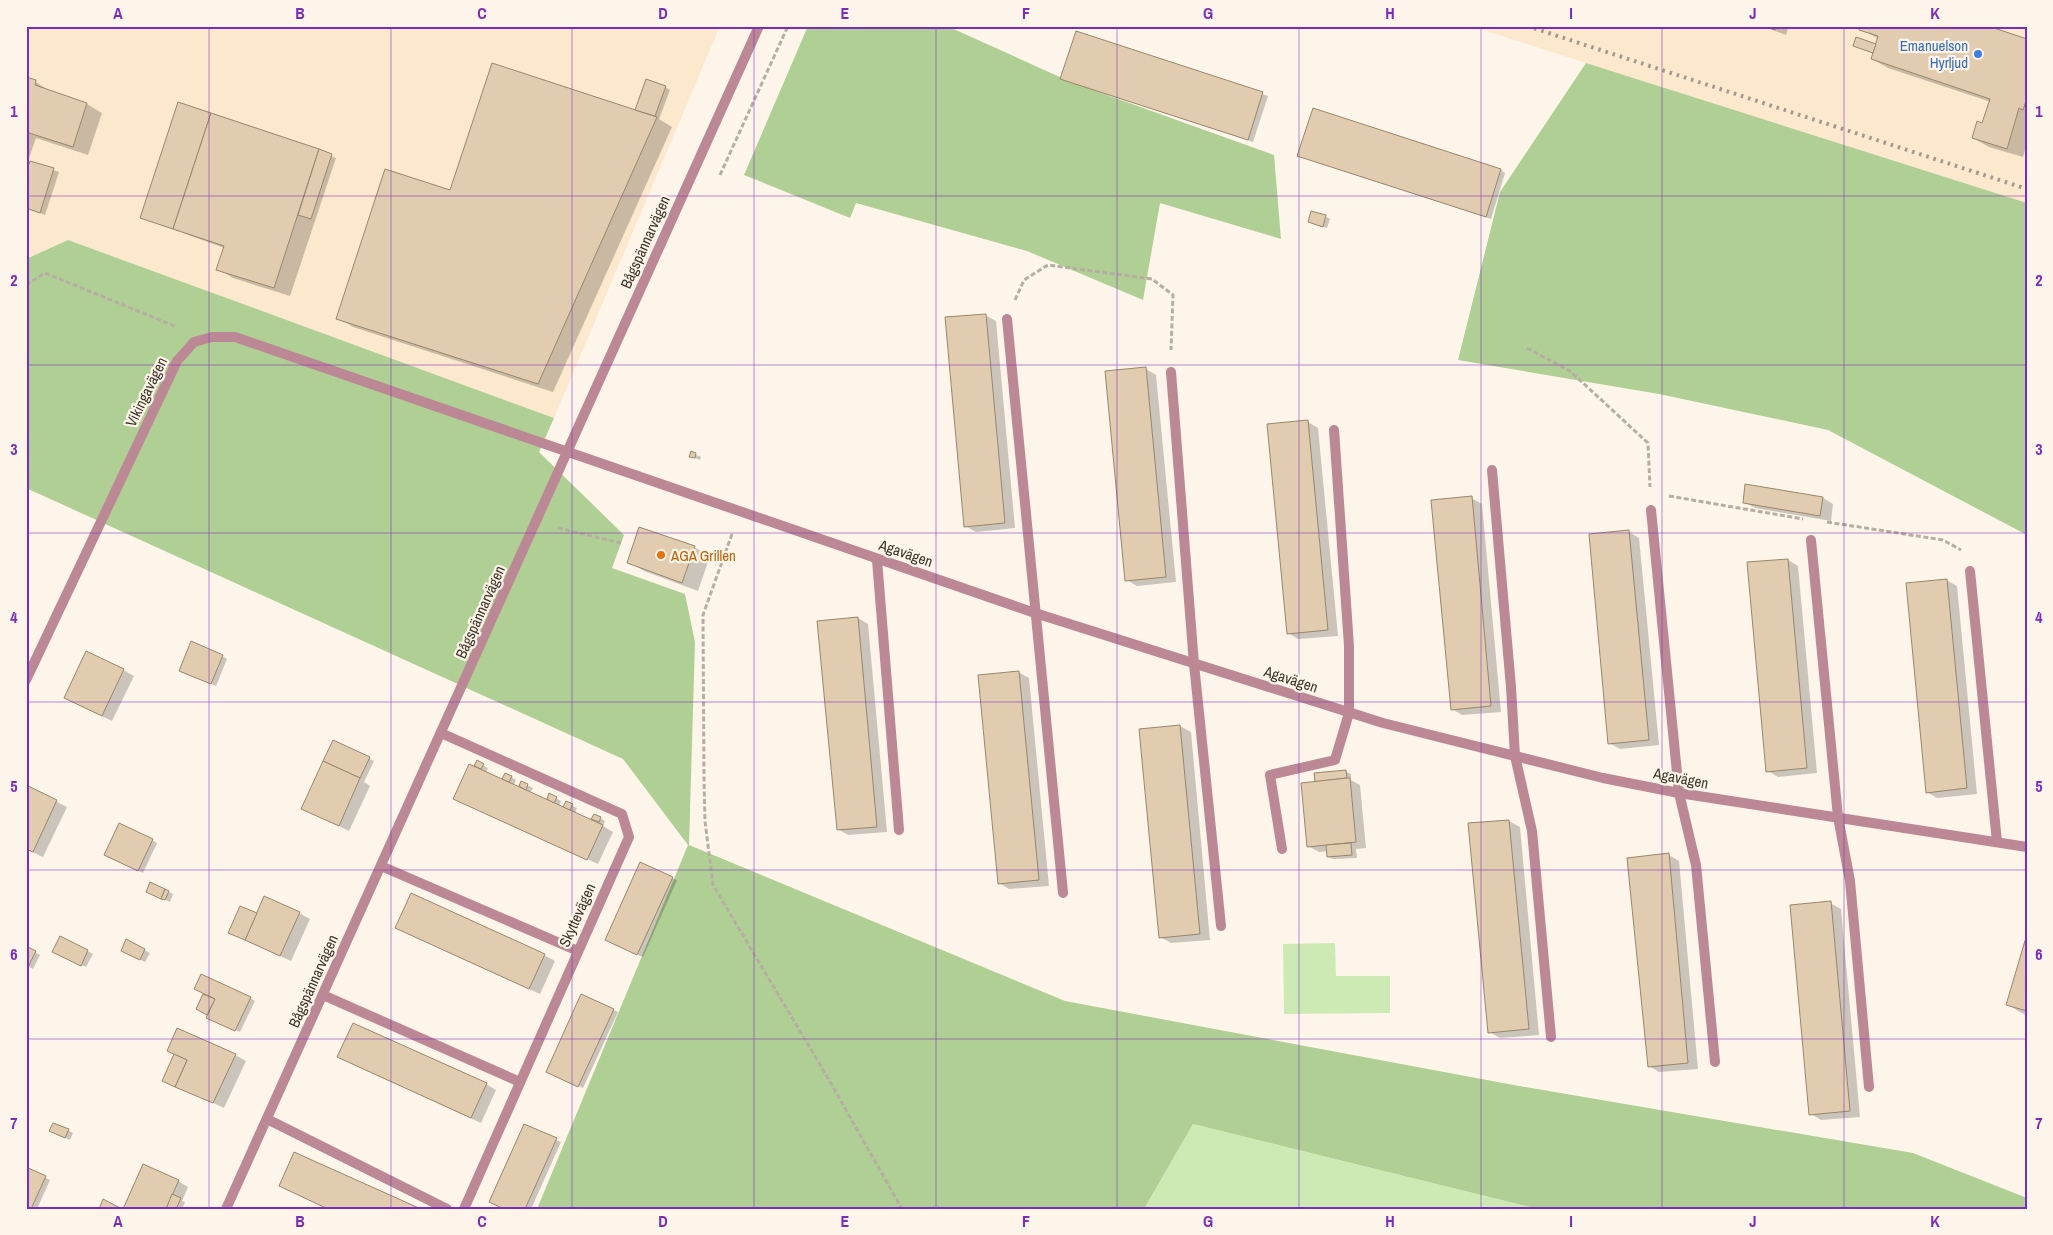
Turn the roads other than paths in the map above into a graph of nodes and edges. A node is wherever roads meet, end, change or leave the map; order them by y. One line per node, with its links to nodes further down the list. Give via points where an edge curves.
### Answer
1 (759, 26): 5 (street, Bågspännarvägen)
2 (1007, 319): 11 (street)
3 (1171, 372): 12 (street)
4 (1334, 430): 14 (street, via 1349,646)
5 (568, 452): 9 (street, Agavägen); 13 (street, Vikingavägen, via 235,338 194,342 178,360); 15 (street, Bågspännarvägen)
6 (1492, 470): 16 (street)
7 (1651, 510): 17 (street)
8 (1810, 540): 18 (street)
9 (877, 560): 11 (street, Agavägen); 19 (street)
10 (1970, 571): 20 (street)
11 (1035, 613): 12 (street, Agavägen); 24 (street)
12 (1194, 664): 14 (street, Agavägen); 25 (street)
13 (26, 680)
14 (1349, 713): 16 (street, Agavägen); 22 (street, via 1335,760 1270,774)
15 (441, 733): 23 (street, Bågspännarvägen); 26 (street, Skyttevägen, via 622,814 629,837)
16 (1515, 756): 17 (street, Agavägen); 28 (street, via 1532,831)
17 (1680, 793): 18 (street, Agavägen); 29 (street, via 1696,866)
18 (1838, 816): 20 (street, Agavägen); 31 (street, via 1850,881)
19 (898, 830)
20 (1997, 842): 21 (street, Agavägen)
21 (2027, 847)
22 (1282, 849)
23 (381, 866): 26 (street); 27 (street, Bågspännarvägen)
24 (1063, 893)
25 (1221, 926)
26 (578, 951): 30 (street, Skyttevägen)
27 (323, 995): 30 (street); 32 (street, Bågspännarvägen)
28 (1551, 1037)
29 (1715, 1062)
30 (520, 1082): 35 (street, Skyttevägen)
31 (1869, 1087)
32 (267, 1118): 33 (street, Bågspännarvägen); 34 (street)
33 (226, 1209)
34 (447, 1209)
35 (464, 1209)

